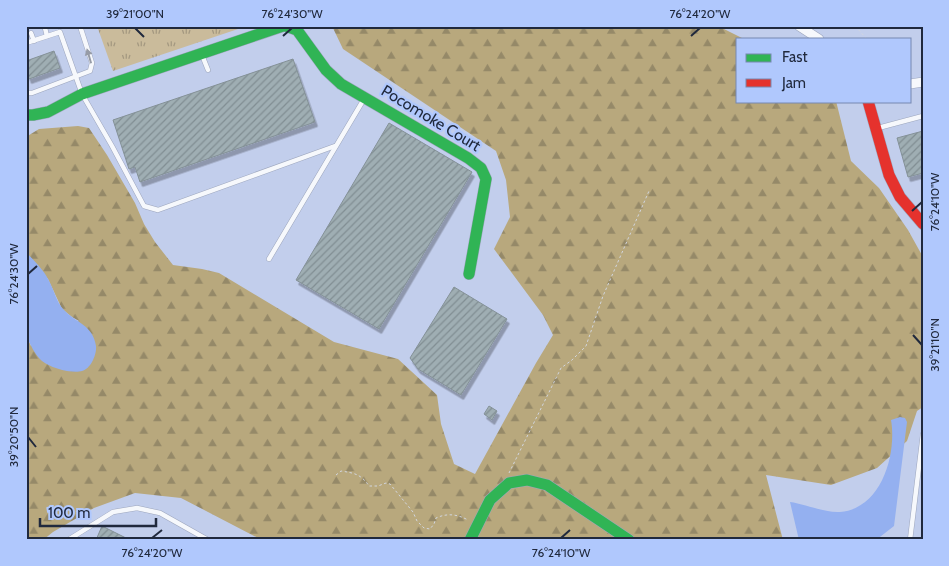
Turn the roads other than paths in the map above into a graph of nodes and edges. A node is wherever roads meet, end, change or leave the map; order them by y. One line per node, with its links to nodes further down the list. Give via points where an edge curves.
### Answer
1 (80, 26): 13 (lane, one-way to 1, via 92,68)
2 (284, 26): 11 (street, Pocomoke Court); 16 (street, Pocomoke Court, via 297,30 326,70 341,84)
3 (799, 26): 8 (street)
4 (45, 28): 7 (lane)
5 (59, 29): 7 (lane); 13 (lane)
6 (31, 33): 9 (lane)
7 (48, 36): 9 (lane)
8 (817, 38)
9 (34, 41): 10 (lane)
10 (26, 44)
11 (201, 52): 12 (lane); 15 (street, Pocomoke Court)
12 (208, 70)
13 (76, 77): 14 (lane); 15 (lane)
14 (26, 93)
15 (82, 94): 18 (street, Pocomoke Court, via 52,111); 21 (lane, via 144,206 158,210)
16 (365, 98): 21 (lane); 24 (street, Pocomoke Court, via 468,158 484,173 486,179)
17 (868, 102): 20 (street)
18 (26, 115)
19 (923, 116): 20 (lane)
20 (876, 128): 22 (street, via 891,180)
21 (335, 146): 23 (lane)
22 (923, 224)
23 (270, 259)
24 (469, 274)
25 (923, 434): 30 (lane)
26 (68, 540): 27 (lane, via 112,512 137,508 160,513)
27 (208, 540)
28 (470, 540): 29 (street, via 490,500 509,484 528,480 547,485)
29 (629, 540)
30 (910, 540)

